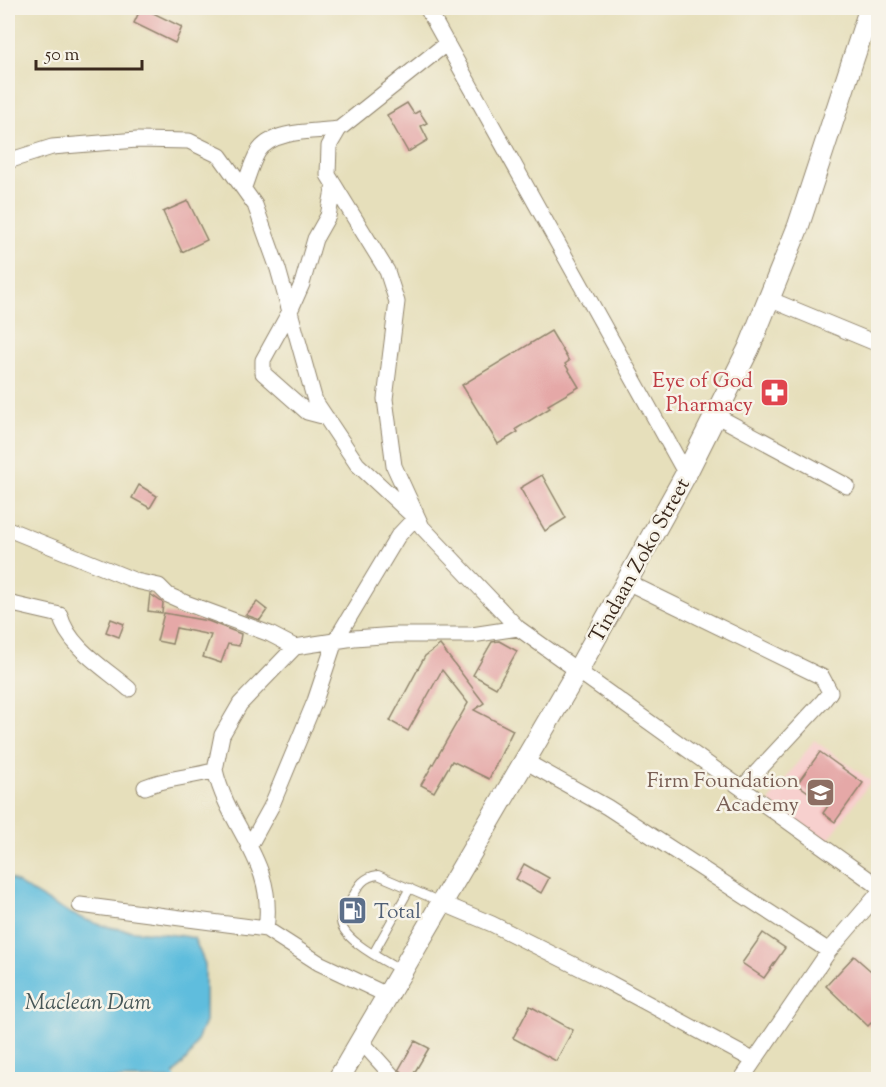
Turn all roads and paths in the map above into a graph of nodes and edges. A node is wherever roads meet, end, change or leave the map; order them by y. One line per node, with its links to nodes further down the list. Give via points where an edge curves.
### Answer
1 (427, 8): 3 (street)
2 (870, 8): 8 (main road, Tindaan Zoko Street, via 802,216)
3 (447, 43): 4 (street); 13 (street)
4 (339, 129): 6 (street, via 329,146 328,175); 7 (street, via 280,136 268,142 259,150)
5 (8, 160): 7 (street, via 52,147 137,140 189,141 220,156)
6 (334, 185): 9 (street, via 328,216 312,246); 15 (street, via 387,271 397,302 385,399 394,466)
7 (244, 187): 9 (street, via 255,205)
8 (769, 299): 10 (street); 11 (main road, Tindaan Zoko Street)
9 (290, 311): 12 (street, via 315,401); 12 (street, via 263,360 263,373 307,411)
10 (879, 344)
11 (715, 415): 13 (main road, Tindaan Zoko Street); 14 (street)
12 (326, 417): 15 (street, via 357,464)
13 (686, 474): 17 (main road, Tindaan Zoko Street)
14 (848, 486)
15 (416, 518): 19 (street, via 431,540); 20 (street, via 398,536)
16 (8, 530): 21 (street, via 126,577 159,586 168,595)
17 (627, 582): 22 (main road, Tindaan Zoko Street); 27 (street, via 822,677 828,685 830,692 823,701)
18 (8, 603): 23 (street, via 60,615 75,642)
19 (518, 628): 20 (street, via 472,635 396,635); 22 (street)
20 (335, 641): 21 (street); 28 (street, via 271,807)
21 (295, 647): 25 (street, via 240,704 222,735)
22 (578, 670): 24 (main road, Tindaan Zoko Street); 27 (street)
23 (129, 689)
24 (523, 760): 32 (main road, Tindaan Zoko Street); 35 (street, via 616,813)
25 (214, 770): 26 (street, via 193,777 165,778); 28 (street)
26 (145, 786)
27 (742, 788): 29 (street)
28 (249, 847): 34 (street, via 264,877 269,908)
29 (879, 886)
30 (410, 888): 32 (lane); 36 (lane); 36 (lane, via 378,875 361,881 341,918 350,938)
31 (879, 894): 35 (street)
32 (442, 903): 37 (main road, Tindaan Zoko Street); 40 (street, via 610,983)
33 (80, 905): 34 (street)
34 (266, 929): 38 (street, via 319,963)
35 (829, 951): 40 (street)
36 (373, 954): 37 (lane)
37 (402, 971): 38 (main road, Tindaan Zoko Street)
38 (389, 996): 39 (main road, Tindaan Zoko Street)
39 (360, 1040): 41 (main road, Tindaan Zoko Street); 42 (street)
40 (753, 1060): 43 (street)
41 (338, 1080)
42 (396, 1080)
43 (741, 1080)

